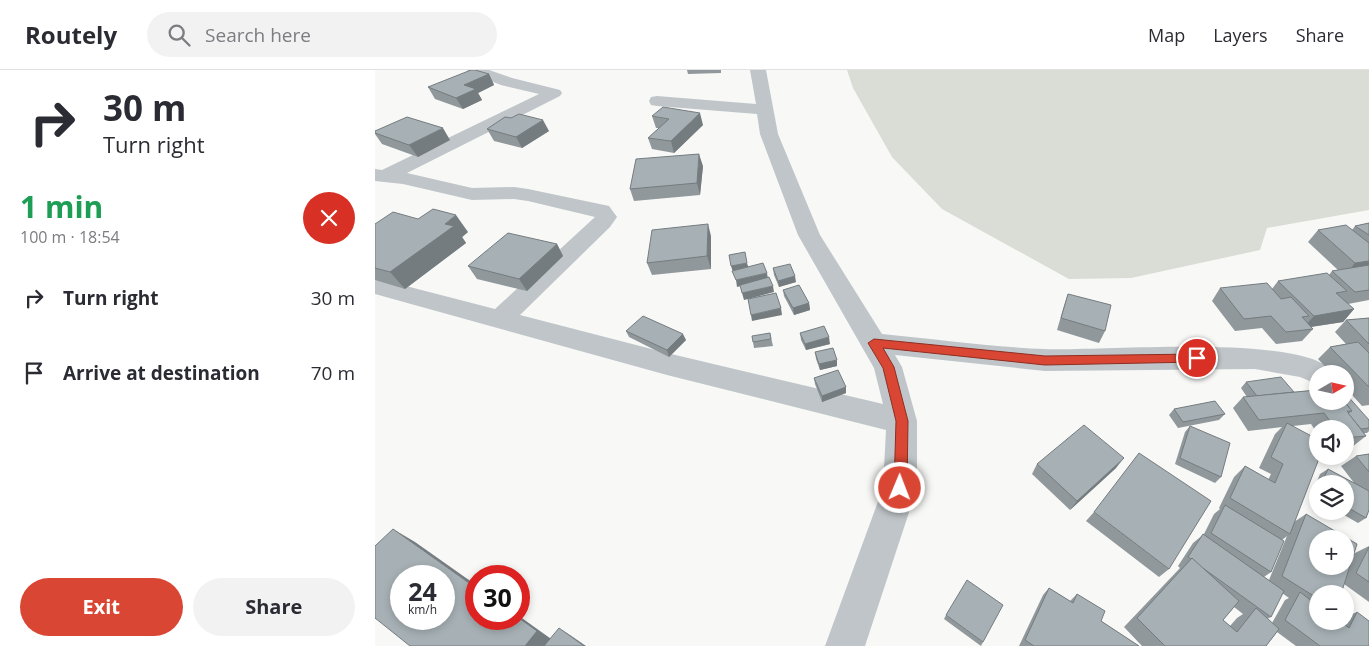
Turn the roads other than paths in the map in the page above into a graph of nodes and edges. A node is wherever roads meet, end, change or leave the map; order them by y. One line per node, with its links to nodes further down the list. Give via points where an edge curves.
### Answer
1 (475, 70): 5 (street, via 507,82 554,93)
2 (758, 70): 4 (street)
3 (657, 101): 4 (street)
4 (765, 110): 8 (street, via 769,134 809,235)
5 (380, 175): 7 (street, via 441,185 472,194 528,195 605,214 603,222)
6 (375, 286): 7 (street)
7 (500, 319): 10 (street, via 667,364)
8 (874, 343): 9 (street, via 1045,360 1255,358); 10 (street, via 888,367)
9 (1309, 369)
10 (902, 421): 11 (street, via 900,488)
11 (845, 646)

